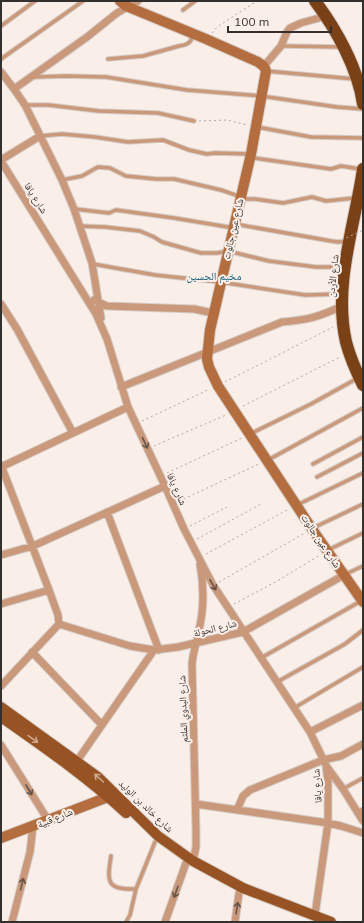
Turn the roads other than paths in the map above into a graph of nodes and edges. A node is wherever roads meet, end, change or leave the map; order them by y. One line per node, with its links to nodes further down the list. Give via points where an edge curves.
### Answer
1 (35, 1): 10 (lane)
2 (83, 1): 14 (lane)
3 (138, 1): 7 (street)
4 (195, 1): 8 (lane)
5 (315, 1): 9 (highway)
6 (322, 1): 19 (highway, via 346,40)
7 (124, 4): 11 (street); 18 (street, via 117,13 87,37)
8 (183, 10)
9 (326, 16): 12 (street, via 290,28); 13 (highway)
10 (1, 26)
11 (194, 34): 15 (lane, via 192,40 184,46 143,56); 16 (street)
12 (281, 46): 13 (lane); 16 (street)
13 (343, 47): 19 (highway)
14 (1, 59)
15 (108, 59)
16 (265, 69): 19 (lane); 21 (street, شارع عين جالوت)
17 (1, 72): 20 (street)
18 (31, 77): 20 (street); 21 (lane, via 106,77 187,90)
19 (360, 80): 22 (highway)
20 (14, 89): 23 (street)
21 (262, 96): 24 (lane); 26 (street, شارع عين جالوت)
22 (363, 104)
23 (25, 105): 25 (lane, via 158,113); 27 (street)
24 (363, 109)
25 (194, 121)
26 (256, 127): 28 (lane, via 310,137); 29 (street, شارع عين جالوت)
27 (40, 136): 29 (lane, via 62,134 128,142 163,140 207,154); 30 (street); 32 (street)
28 (363, 138)
29 (251, 154): 31 (lane, via 254,158 331,170 341,166); 33 (street, شارع عين جالوت)
30 (1, 160): 43 (street, شارع يافا)
31 (363, 169): 34 (highway, شارع الأردن)
32 (62, 180): 33 (lane, via 82,176 98,167 110,168 126,176 174,179); 35 (street)
33 (240, 197): 34 (lane, via 283,203 312,197 326,201); 36 (street, شارع عين جالوت)
34 (360, 198): 38 (highway, شارع الأردن); 50 (highway, شارع الأردن, via 348,304 352,336)
35 (74, 209): 36 (lane, via 109,213 116,210 228,227); 37 (street)
36 (235, 224): 38 (lane, via 331,241); 39 (street, شارع عين جالوت)
37 (79, 226): 39 (lane, via 140,231 162,242 201,254); 40 (street)
38 (346, 240): 41 (highway, شارع الأردن)
39 (228, 251): 41 (lane, via 269,261 316,267); 42 (street, شارع عين جالوت)
40 (92, 263): 42 (lane, via 155,275); 45 (street)
41 (345, 266): 44 (highway, شارع الأردن)
42 (220, 282): 44 (lane); 47 (street, شارع عين جالوت)
43 (86, 298): 45 (street); 48 (street, شارع يافا)
44 (342, 300): 49 (street, via 324,315 282,322); 50 (highway, شارع الأردن, via 349,352)
45 (97, 301): 47 (street, via 107,306 194,309); 48 (street)
46 (1, 304): 54 (street)
47 (213, 313): 49 (street, شارع عين جالوت)
48 (103, 328): 51 (street, شارع يافا)
49 (207, 352): 51 (street); 55 (street, شارع عين جالوت, via 209,367 218,386)
50 (362, 376): 55 (lane)
51 (120, 387): 52 (street, شارع يافا)
52 (128, 407): 54 (street); 63 (street, شارع يافا, one-way to 63)
53 (363, 408): 58 (lane)
54 (73, 433): 60 (street)
55 (249, 435): 58 (street, شارع عين جالوت)
56 (363, 437): 59 (lane)
57 (363, 453): 62 (lane)
58 (267, 460): 65 (street, شارع عين جالوت)
59 (313, 464)
60 (1, 466): 69 (street)
61 (363, 473): 65 (lane)
62 (317, 477)
63 (166, 486): 66 (street); 72 (street, شارع يافا)
64 (363, 504): 67 (lane)
65 (296, 505): 67 (street, شارع عين جالوت)
66 (107, 512): 69 (street); 82 (street)
67 (312, 529): 70 (street, شارع عين جالوت)
68 (363, 533): 70 (lane)
69 (33, 546): 71 (street); 75 (street)
70 (327, 550): 74 (street, شارع عين جالوت)
71 (1, 556)
72 (199, 558): 80 (street, شارع يافا); 81 (street, شارع البدوي الملثم, via 203,591 199,631)
73 (363, 566): 74 (lane, شارع الحولة)
74 (344, 575): 76 (street, شارع عين جالوت); 80 (street, شارع الحولة)
75 (49, 590): 77 (street); 78 (street)
76 (363, 600): 84 (lane)
77 (1, 604)
78 (59, 624): 82 (street, شارع الحولة, via 130,646); 83 (street)
79 (363, 630): 86 (lane, via 345,644)
80 (243, 632): 81 (street, شارع الحولة); 84 (street, شارع يافا)
81 (195, 643): 82 (street, شارع الحولة); 101 (street, شارع البدوي الملثم, via 192,664)
82 (156, 650): 92 (street)
83 (32, 652): 87 (street); 92 (street)
84 (261, 658): 86 (street, شارع يافا)
85 (363, 667): 90 (lane)
86 (277, 682): 90 (street, شارع يافا)
87 (1, 686)
88 (363, 704): 93 (street)
89 (1, 707): 96 (main road, شارع خالد بن الوليد)
90 (293, 708): 93 (street, شارع يافا)
91 (1, 716): 100 (main road, شارع خالد بن الوليد, one-way to 100)
92 (102, 725): 96 (street)
93 (310, 732): 97 (street, شارع يافا)
94 (363, 744): 97 (street)
95 (1, 745): 104 (street, one-way to 104)
96 (77, 761): 112 (main road, شارع خالد بن الوليد, one-way to 96, via 158,836 98,777)
97 (324, 763): 99 (street); 102 (street, via 250,790 243,796); 106 (street, شارع يافا, via 328,782)
98 (363, 778): 99 (lane)
99 (344, 790): 103 (street)
100 (108, 797): 104 (street, شارع قبية); 110 (main road, شارع خالد بن الوليد)
101 (196, 804): 102 (street); 112 (street, شارع البدوي الملثم, via 196,841)
102 (237, 810): 106 (street)
103 (360, 810): 105 (street)
104 (48, 820): 107 (street, شارع قبية)
105 (363, 821)
106 (328, 823): 108 (street); 115 (street, شارع يافا)
107 (33, 826): 109 (street, شارع قبية); 116 (street, one-way to 107, via 30,852)
108 (363, 833)
109 (1, 838)
110 (155, 842): 112 (main road, شارع خالد بن الوليد); 113 (lane)
111 (111, 856): 113 (lane, via 108,876 111,882 115,887)
112 (189, 862): 114 (main road, شارع خالد بن الوليد); 115 (main road, شارع خالد بن الوليد); 118 (street, شارع البدوي الملثم, one-way to 118)
113 (136, 889): 117 (lane)
114 (239, 893): 115 (main road, شارع خالد بن الوليد); 119 (street, one-way to 114)
115 (315, 919): 120 (main road, شارع خالد بن الوليد)
116 (12, 922)
117 (126, 922)
118 (165, 922)
119 (234, 922)
120 (331, 922)

